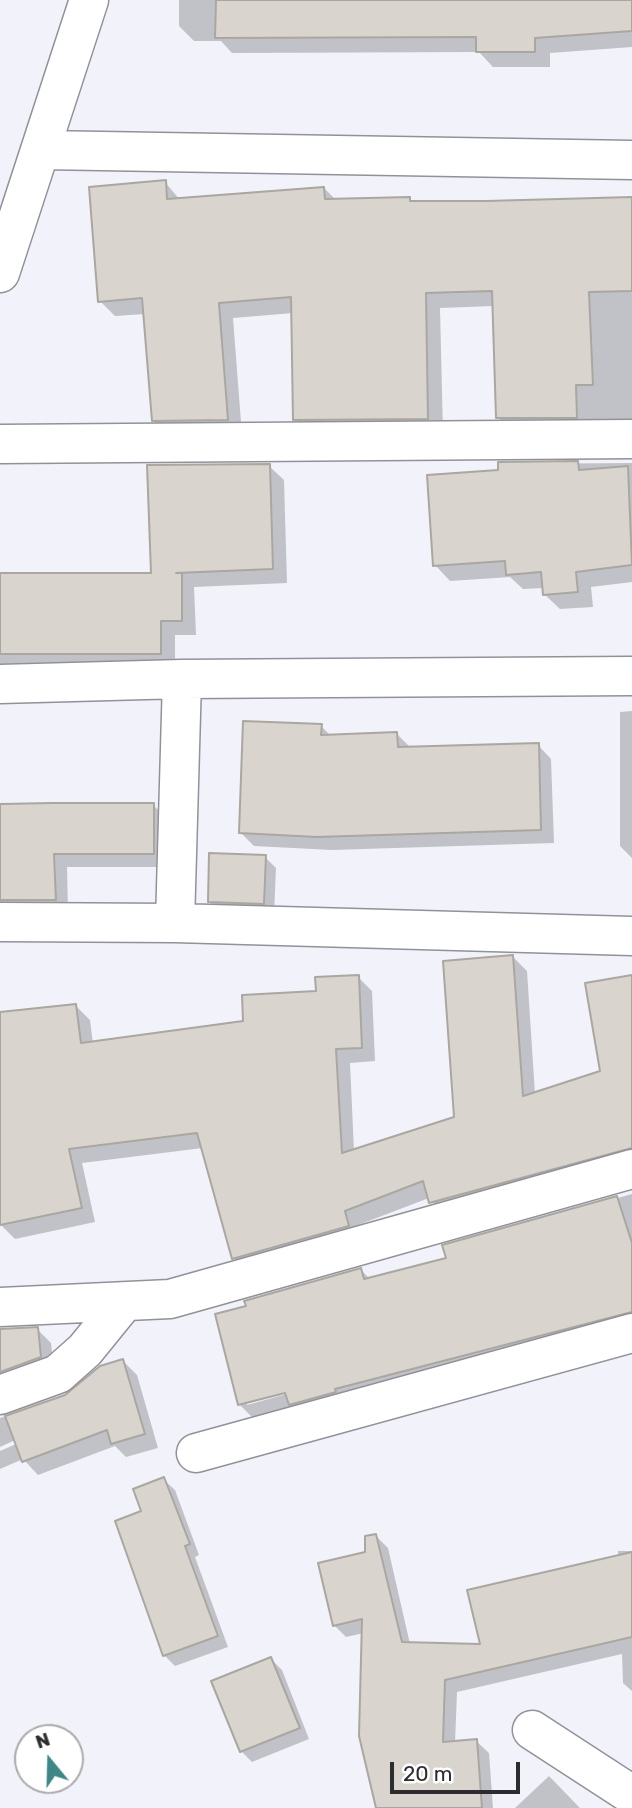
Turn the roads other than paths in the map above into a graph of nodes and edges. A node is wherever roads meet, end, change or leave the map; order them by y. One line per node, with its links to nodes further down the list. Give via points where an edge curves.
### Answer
1 (89, 0): 2 (street)
2 (42, 150): 3 (street); 4 (street)
3 (632, 160)
4 (0, 273)
5 (632, 439): 6 (street)
6 (0, 444)
7 (632, 676): 8 (street)
8 (182, 679): 9 (street); 11 (street)
9 (0, 684)
10 (0, 922): 11 (street)
11 (175, 923): 12 (street)
12 (632, 936)
13 (632, 1169): 14 (street, via 170,1299)
14 (124, 1301): 15 (street); 17 (street, via 85,1350 58,1374)
15 (0, 1307)
16 (632, 1333): 18 (street)
17 (0, 1395)
18 (196, 1453)
19 (531, 1730): 20 (street)
20 (632, 1797): 21 (street)
21 (624, 1808)

